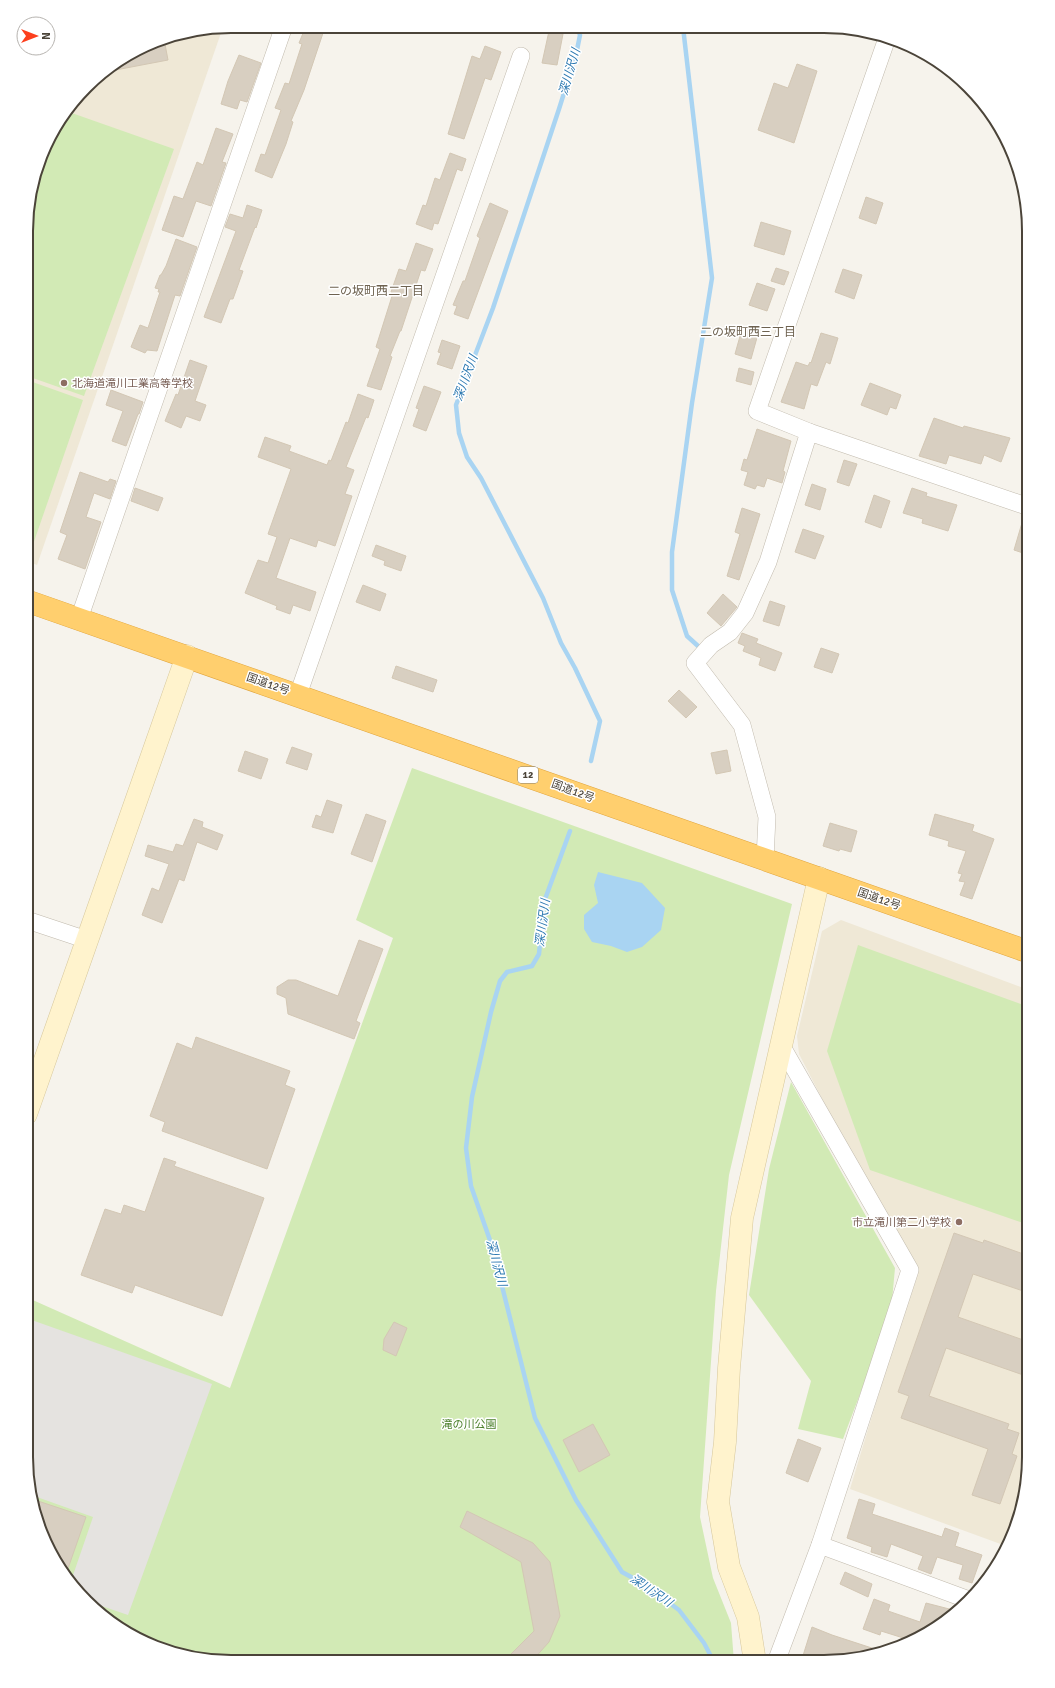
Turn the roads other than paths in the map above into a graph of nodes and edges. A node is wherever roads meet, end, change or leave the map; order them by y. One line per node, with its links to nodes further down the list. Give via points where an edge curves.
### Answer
1 (282, 33): 7 (street)
2 (885, 44): 4 (street, via 757,411)
3 (521, 56): 9 (street)
4 (810, 432): 5 (street); 10 (street, via 768,562 745,613 730,632 711,645 695,663 742,726 768,817)
5 (1022, 505)
6 (33, 603): 7 (highway, 国道12号 / 12)
7 (79, 619): 8 (highway, 国道12号 / 12)
8 (187, 656): 9 (highway, 国道12号 / 12); 13 (street)
9 (298, 695): 10 (highway, 国道12号 / 12)
10 (765, 859): 11 (highway, 国道12号 / 12)
11 (819, 878): 14 (highway, 国道12号 / 12); 15 (street)
12 (33, 922): 13 (street)
13 (87, 940): 16 (street)
14 (1022, 945)
15 (781, 1046): 17 (street, via 910,1270); 19 (street, via 742,1218 718,1502 729,1567 748,1617)
16 (33, 1094)
17 (820, 1545): 18 (street); 20 (street)
18 (963, 1598)
19 (754, 1655)
20 (779, 1655)

